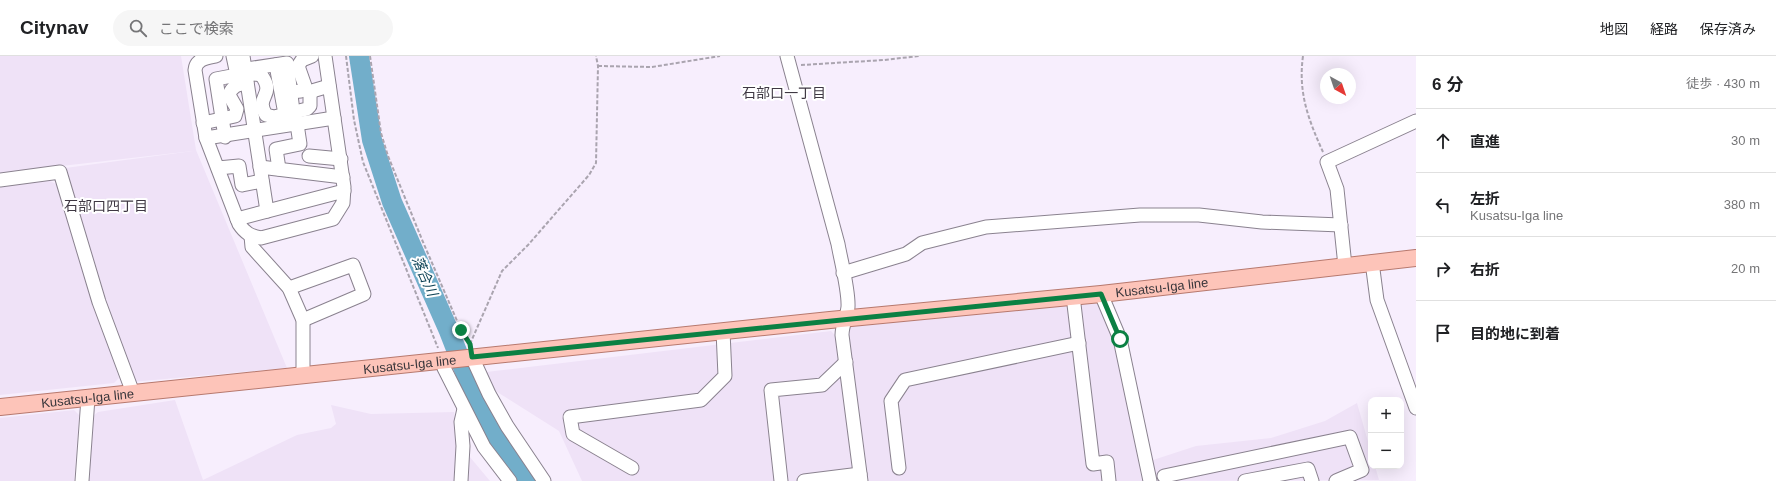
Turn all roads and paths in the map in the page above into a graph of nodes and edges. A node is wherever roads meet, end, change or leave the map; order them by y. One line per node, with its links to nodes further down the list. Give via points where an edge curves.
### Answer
1 (233, 56): 18 (street, via 237,75 216,79)
2 (243, 56): 14 (street)
3 (312, 56): 16 (street, via 302,60 298,66 305,86 301,91)
4 (325, 56): 15 (street)
5 (346, 56): 51 (path, via 354,120 363,162)
6 (370, 56): 50 (path, via 381,133 388,156)
7 (596, 56): 13 (path)
8 (720, 56): 13 (path, via 652,67)
9 (919, 56): 12 (path, via 884,60)
10 (1303, 56): 27 (path, via 1301,71 1307,114)
11 (210, 57): 21 (street, via 200,60 195,70)
12 (788, 61): 42 (street, via 834,229)
13 (598, 66): 50 (path, via 596,163 589,175 502,271)
14 (246, 76): 16 (street, via 287,63); 18 (street, via 231,89 229,95 237,109 235,116); 19 (street, via 262,76 268,84 267,93 262,101 266,115); 22 (street)
15 (329, 86): 17 (street); 19 (street, via 312,91 310,106)
16 (281, 97): 19 (street)
17 (334, 118): 19 (street); 26 (street)
18 (223, 119): 21 (street); 23 (street)
19 (291, 120): 22 (street); 30 (street, via 300,144 276,149)
20 (1416, 121): 27 (street)
21 (203, 122): 24 (street)
22 (255, 131): 23 (street); 28 (street)
23 (225, 136): 24 (street)
24 (206, 138): 29 (street)
25 (317, 154): 26 (street)
26 (341, 160): 31 (street)
27 (1327, 162): 37 (street, via 1337,189)
28 (260, 167): 30 (street); 33 (street)
29 (218, 168): 33 (street, via 239,166 242,185); 36 (street)
30 (280, 169): 31 (street, via 309,180)
31 (343, 177): 34 (street)
32 (0, 180): 54 (street, via 60,172 99,302)
33 (262, 181): 35 (street)
34 (344, 191): 35 (street); 38 (street, via 343,203 333,219 261,238)
35 (267, 211): 36 (street)
36 (237, 219): 38 (street, via 243,231)
37 (1341, 225): 41 (street); 42 (street, via 1262,222 1199,215 1140,215 986,227 922,243 906,254)
38 (251, 236): 43 (street, via 252,248)
39 (1416, 258): 40 (main road, Kusatsu-Iga line)
40 (1372, 262): 41 (main road, Kusatsu-Iga line); 57 (street, via 1377,300)
41 (1345, 266): 44 (main road, Kusatsu-Iga line)
42 (843, 273): 46 (street, via 848,307)
43 (289, 288): 47 (street); 47 (street, via 353,265 364,294)
44 (1101, 294): 45 (main road, Kusatsu-Iga line); 70 (street, via 1120,339)
45 (1074, 296): 46 (main road, Kusatsu-Iga line); 49 (street)
46 (845, 318): 48 (main road, Kusatsu-Iga line); 52 (street, via 842,335)
47 (303, 320): 53 (street)
48 (723, 331): 50 (main road, Kusatsu-Iga line); 59 (street, via 725,376 701,400 570,417 573,434)
49 (1079, 343): 60 (street, via 905,380 891,401); 69 (street, via 1093,464 1107,462)
50 (470, 353): 51 (main road, Kusatsu-Iga line); 66 (street, via 506,426)
51 (446, 360): 53 (main road, Kusatsu-Iga line); 58 (street, via 444,368)
52 (846, 362): 62 (street); 67 (street, via 822,385 771,390)
53 (303, 375): 54 (main road, Kusatsu-Iga line)
54 (133, 393): 55 (main road, Kusatsu-Iga line)
55 (88, 398): 56 (main road, Kusatsu-Iga line); 63 (street)
56 (0, 407)
57 (1416, 408)
58 (464, 409): 64 (street, via 461,422); 65 (street, via 484,447)
59 (632, 468)
60 (899, 468)
61 (1164, 476): 73 (street, via 1350,436 1362,470)
62 (860, 477): 68 (street)
63 (82, 481)
64 (461, 481)
65 (510, 481)
66 (544, 481)
67 (781, 481)
68 (804, 481)
69 (1110, 481)
70 (1150, 481)
71 (1245, 481): 72 (street, via 1308,469)
72 (1312, 481)
73 (1336, 481)

